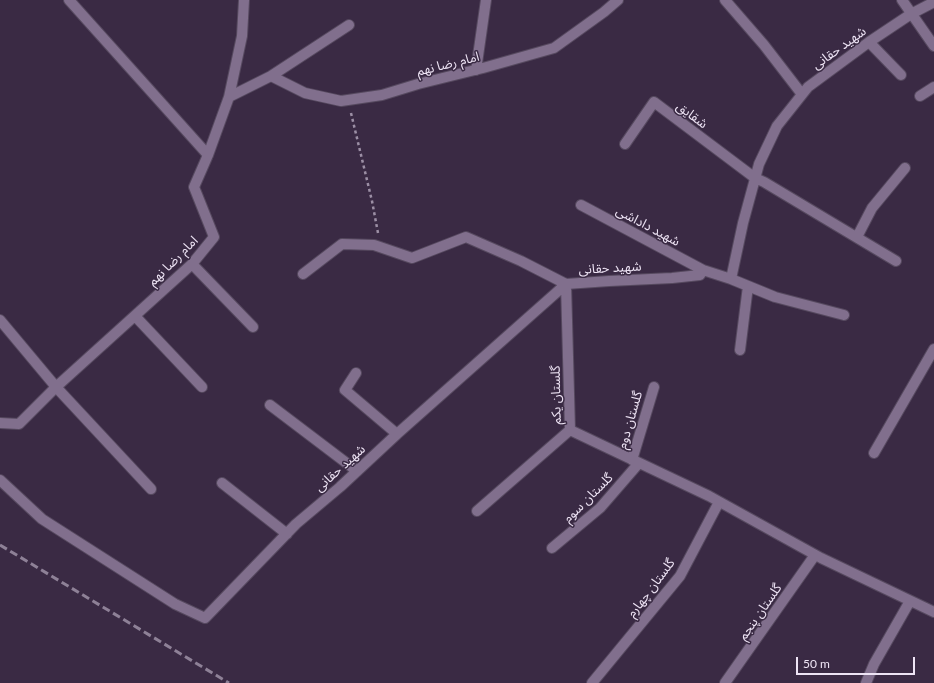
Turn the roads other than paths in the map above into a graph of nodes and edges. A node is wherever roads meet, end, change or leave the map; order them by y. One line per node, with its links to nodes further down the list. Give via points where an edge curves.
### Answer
1 (69, 0): 20 (street)
2 (244, 0): 18 (street, امام رضا نهم, via 242,36)
3 (486, 0): 12 (street)
4 (618, 0): 12 (street, امام رضا نهم, via 554,48)
5 (725, 0): 16 (street)
6 (902, 0): 8 (street)
7 (934, 2): 8 (street, شهید حقانی)
8 (911, 14): 10 (street, شهید حقانی); 11 (street)
9 (349, 25): 14 (street)
10 (869, 42): 13 (street); 16 (street, شهید حقانی)
11 (934, 46)
12 (476, 70): 14 (street, امام رضا نهم, via 382,95 341,101 306,93)
13 (901, 75)
14 (271, 76): 18 (street)
15 (934, 87): 17 (street)
16 (801, 93): 22 (street, شهید حقانی, via 777,126)
17 (920, 96)
18 (229, 97): 20 (street, امام رضا نهم)
19 (625, 144): 22 (street, شقایق, via 654,102)
20 (208, 155): 26 (street, امام رضا نهم, via 194,187 214,237)
21 (905, 168): 24 (street, via 872,208)
22 (755, 178): 24 (street); 29 (street, شهید حقانی)
23 (581, 205): 27 (street, شهید داداشی)
24 (857, 238): 25 (street)
25 (896, 261)
26 (192, 264): 33 (street, امام رضا نهم); 35 (street)
27 (703, 270): 29 (street); 30 (street, شهید حقانی, via 700,275 672,278)
28 (303, 274): 30 (street, via 342,244 374,245 412,258 466,237 521,260)
29 (731, 279): 31 (street)
30 (566, 284): 44 (street, گلستان یکم); 45 (street, شهید حقانی)
31 (748, 286): 32 (street); 37 (street)
32 (844, 315)
33 (135, 316): 39 (street, امام رضا نهم); 40 (street)
34 (0, 320): 39 (street)
35 (253, 327)
36 (934, 349): 46 (street)
37 (740, 350)
38 (356, 373): 45 (street, via 344,390)
39 (56, 387): 43 (street, امام رضا نهم, via 19,424); 51 (street)
40 (202, 387)
41 (654, 387): 47 (street, گلستان دوم)
42 (270, 405): 48 (street)
43 (0, 423)
44 (570, 430): 47 (street); 53 (street, گلستان یکم)
45 (397, 434): 48 (street, شهید حقانی)
46 (874, 453)
47 (635, 461): 52 (street); 55 (street, گلستان سوم, via 600,508)
48 (357, 472): 54 (street, شهید حقانی)
49 (0, 480): 54 (street, شهید حقانی, via 42,519 175,604 205,618)
50 (222, 483): 54 (street)
51 (151, 489)
52 (719, 502): 56 (street); 59 (street, گلستان چهارم, via 680,576)
53 (477, 511)
54 (287, 534)
55 (552, 548)
56 (815, 555): 57 (street); 60 (street, گلستان پنجم)
57 (910, 600): 58 (street); 61 (street)
58 (934, 612)
59 (592, 683)
60 (725, 683)
61 (866, 683)

